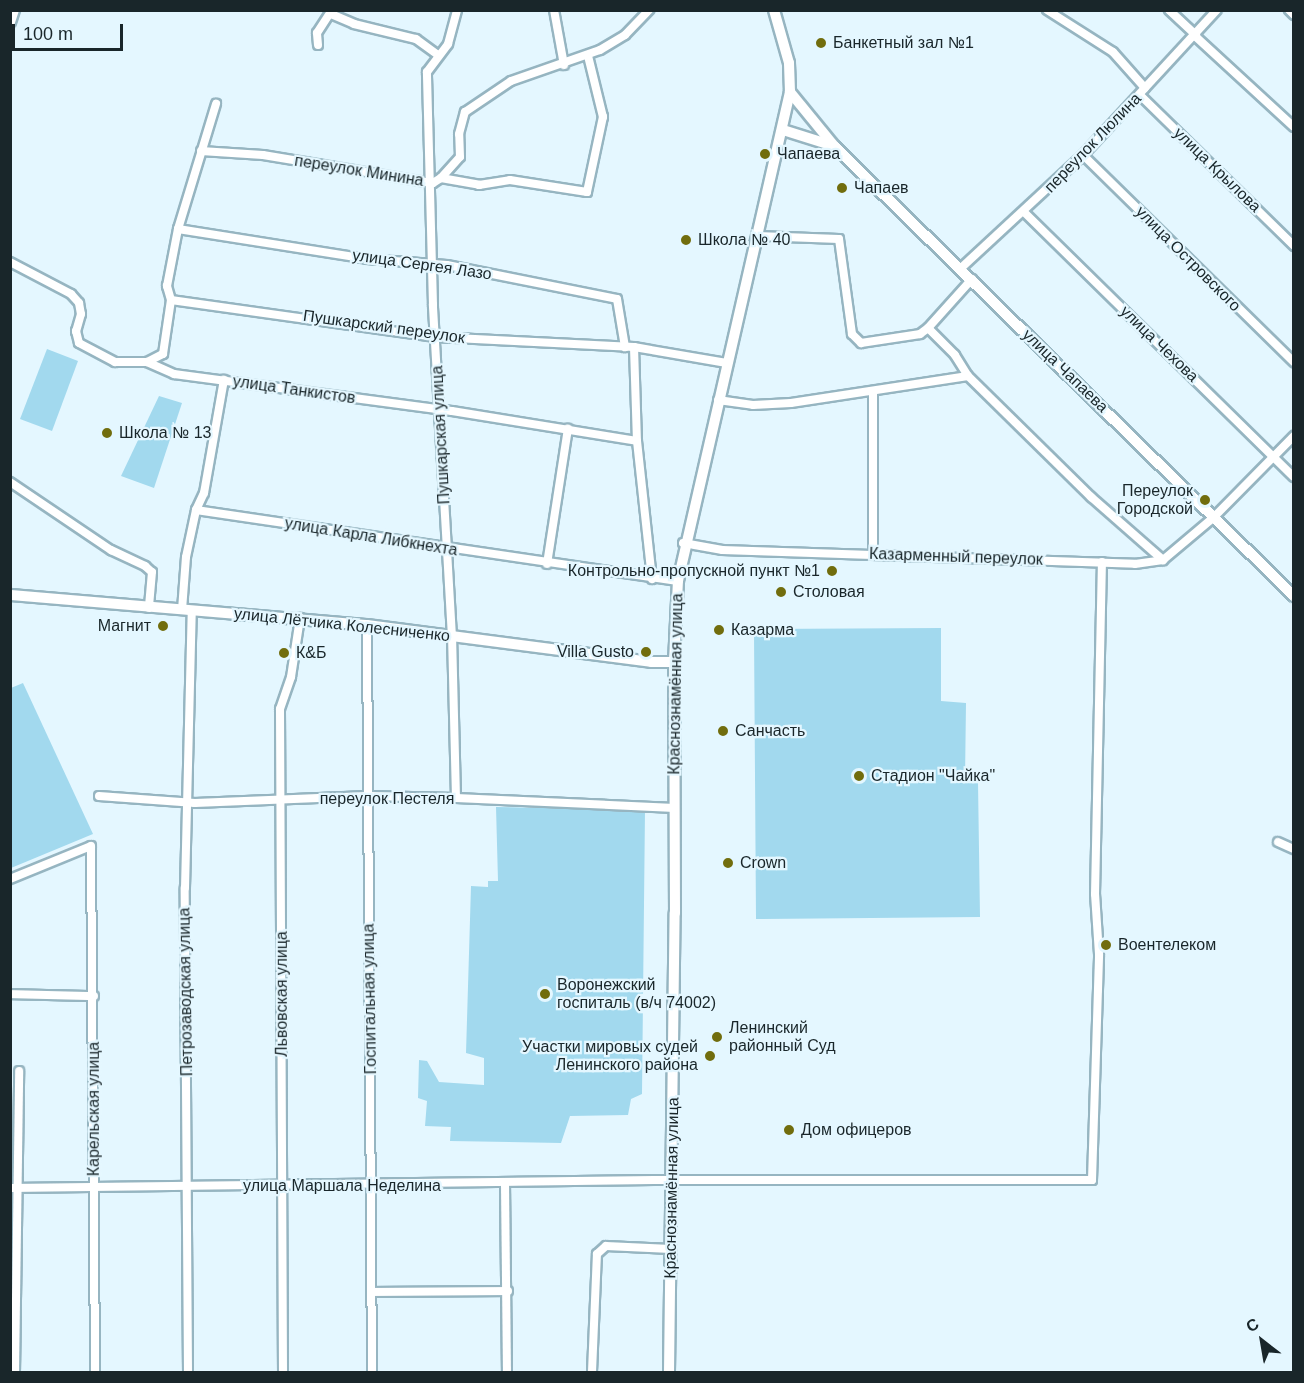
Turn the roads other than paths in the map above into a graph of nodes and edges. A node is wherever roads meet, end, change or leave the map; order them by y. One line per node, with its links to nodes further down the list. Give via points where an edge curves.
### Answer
1 (14, 10): 12 (street)
2 (457, 10): 15 (street, via 448,44)
3 (554, 10): 17 (street)
4 (649, 10): 16 (street, via 625,35)
5 (774, 10): 18 (street, Краснознамённая улица, via 789,63)
6 (1047, 10): 19 (street, улица Крылова, via 1113,52)
7 (1169, 10): 13 (street)
8 (1217, 10): 13 (street, переулок Люлина)
9 (1288, 10): 11 (street)
10 (331, 12): 14 (street, via 317,33); 15 (street, via 416,39)
11 (1293, 15)
12 (10, 22)
13 (1195, 36): 19 (street, переулок Люлина); 21 (street)
14 (318, 45)
15 (438, 55): 26 (street, Пушкарская улица, via 427,72)
16 (588, 56): 17 (street); 26 (street, переулок Минина, via 603,117 587,192 539,182 510,180 479,185)
17 (564, 64): 26 (street, via 511,81 465,112 459,134 460,157)
18 (790, 92): 22 (street, Краснознамённая улица); 23 (street, улица Чапаева)
19 (1143, 92): 25 (street, переулок Люлина); 30 (street, улица Крылова)
20 (216, 104): 24 (street)
21 (1293, 127)
22 (783, 130): 23 (street, улица Чапаева); 29 (street, Краснознамённая улица)
23 (835, 147): 33 (street, улица Чапаева)
24 (201, 151): 26 (street, переулок Минина, via 263,155); 28 (street)
25 (1083, 155): 27 (street, переулок Люлина); 40 (street, улица Островского)
26 (437, 181): 32 (street, Пушкарская улица)
27 (1024, 212): 33 (street, переулок Люлина); 50 (street, улица Чехова)
28 (178, 229): 32 (street, улица Сергея Лазо); 35 (street, via 167,286)
29 (758, 236): 36 (street, via 839,239 852,334 861,343 920,334); 41 (street, Краснознамённая улица)
30 (1293, 246)
31 (10, 262): 39 (street, улица Танкистов, via 71,294 80,303 76,337 89,351 127,364)
32 (433, 265): 37 (street, Пушкарская улица); 38 (street, улица Сергея Лазо, via 617,299)
33 (961, 268): 34 (street, улица Чапаева)
34 (972, 279): 36 (street); 54 (street, улица Чапаева)
35 (171, 300): 37 (street, Пушкарский переулок); 39 (street, via 163,354)
36 (928, 328): 42 (street, via 955,355)
37 (435, 337): 38 (street, Пушкарский переулок); 46 (street, Пушкарская улица)
38 (630, 347): 41 (street, Пушкарский переулок); 49 (street)
39 (147, 362): 43 (street, улица Танкистов, via 174,374)
40 (1293, 362)
41 (727, 363): 45 (street, Краснознамённая улица)
42 (968, 376): 44 (street); 58 (street, via 1091,498)
43 (224, 380): 46 (street, улица Танкистов); 53 (street, Петрозаводская улица, via 204,493)
44 (873, 393): 45 (street, via 753,405); 57 (street)
45 (718, 400): 55 (street, Краснознамённая улица)
46 (439, 412): 47 (street, улица Танкистов); 56 (street, Пушкарская улица)
47 (568, 429): 49 (street, улица Танкистов); 60 (street)
48 (1293, 436): 50 (street)
49 (637, 441): 61 (street)
50 (1273, 457): 51 (street, улица Чехова); 54 (street)
51 (1293, 477)
52 (10, 482): 65 (street, via 111,550 152,572)
53 (196, 510): 56 (street, улица Карла Либкнехта); 66 (street, Петрозаводская улица)
54 (1214, 517): 58 (street); 64 (street, улица Чапаева)
55 (683, 543): 57 (street, Казарменный переулок, via 722,550); 62 (street, Краснознамённая улица)
56 (447, 549): 60 (street, улица Карла Либкнехта); 69 (street, Пушкарская улица)
57 (873, 554): 59 (street, Казарменный переулок)
58 (1163, 560): 59 (street, Казарменный переулок)
59 (1102, 562): 83 (street, улица Маршала Неделина, via 1095,894 1099,954 1092,1180)
60 (547, 564): 61 (street, улица Карла Либкнехта)
61 (652, 579): 62 (street, улица Карла Либкнехта)
62 (678, 581): 70 (street, Краснознамённая улица)
63 (10, 595): 65 (street, улица Лётчика Колесниченко)
64 (1293, 596)
65 (149, 608): 66 (street, улица Лётчика Колесниченко)
66 (187, 610): 67 (street, улица Лётчика Колесниченко); 74 (street, Петрозаводская улица)
67 (300, 618): 68 (street, улица Лётчика Колесниченко); 75 (street, Львовская улица, via 291,677 280,709)
68 (367, 625): 69 (street, улица Лётчика Колесниченко); 72 (street, Госпитальная улица)
69 (452, 636): 70 (street, улица Лётчика Колесниченко); 73 (street, Пушкарская улица)
70 (674, 662): 76 (street, Краснознамённая улица)
71 (99, 796): 74 (street, переулок Пестеля)
72 (368, 796): 73 (street, переулок Пестеля); 75 (street, переулок Пестеля); 86 (street, Госпитальная улица)
73 (456, 798): 76 (street, переулок Пестеля)
74 (187, 802): 75 (street, переулок Пестеля); 88 (street, Петрозаводская улица)
75 (282, 802): 85 (street, Львовская улица)
76 (675, 808): 83 (street, Краснознамённая улица)
77 (1278, 842): 78 (street)
78 (1293, 849)
79 (10, 879): 81 (street, Карельская улица, via 91,846)
80 (10, 994): 81 (street)
81 (94, 996): 87 (street, Карельская улица)
82 (19, 1071): 89 (street)
83 (673, 1180): 84 (street, улица Маршала Неделина); 90 (street, Краснознамённая улица)
84 (505, 1184): 86 (street, улица Маршала Неделина); 91 (street)
85 (281, 1186): 86 (street, улица Маршала Неделина); 88 (street, улица Маршала Неделина); 96 (street, Львовская улица)
86 (372, 1186): 92 (street, Госпитальная улица)
87 (95, 1187): 88 (street, улица Маршала Неделина); 89 (street, улица Маршала Неделина); 94 (street, Карельская улица)
88 (189, 1187): 95 (street, Петрозаводская улица)
89 (15, 1188): 93 (street)
90 (671, 1249): 99 (street, via 606,1246 597,1254); 100 (street, Краснознамённая улица)
91 (508, 1291): 92 (street); 98 (street)
92 (372, 1292): 97 (street, Госпитальная улица)
93 (15, 1372)
94 (95, 1372)
95 (188, 1372)
96 (283, 1372)
97 (372, 1372)
98 (507, 1372)
99 (592, 1372)
100 (669, 1372)

